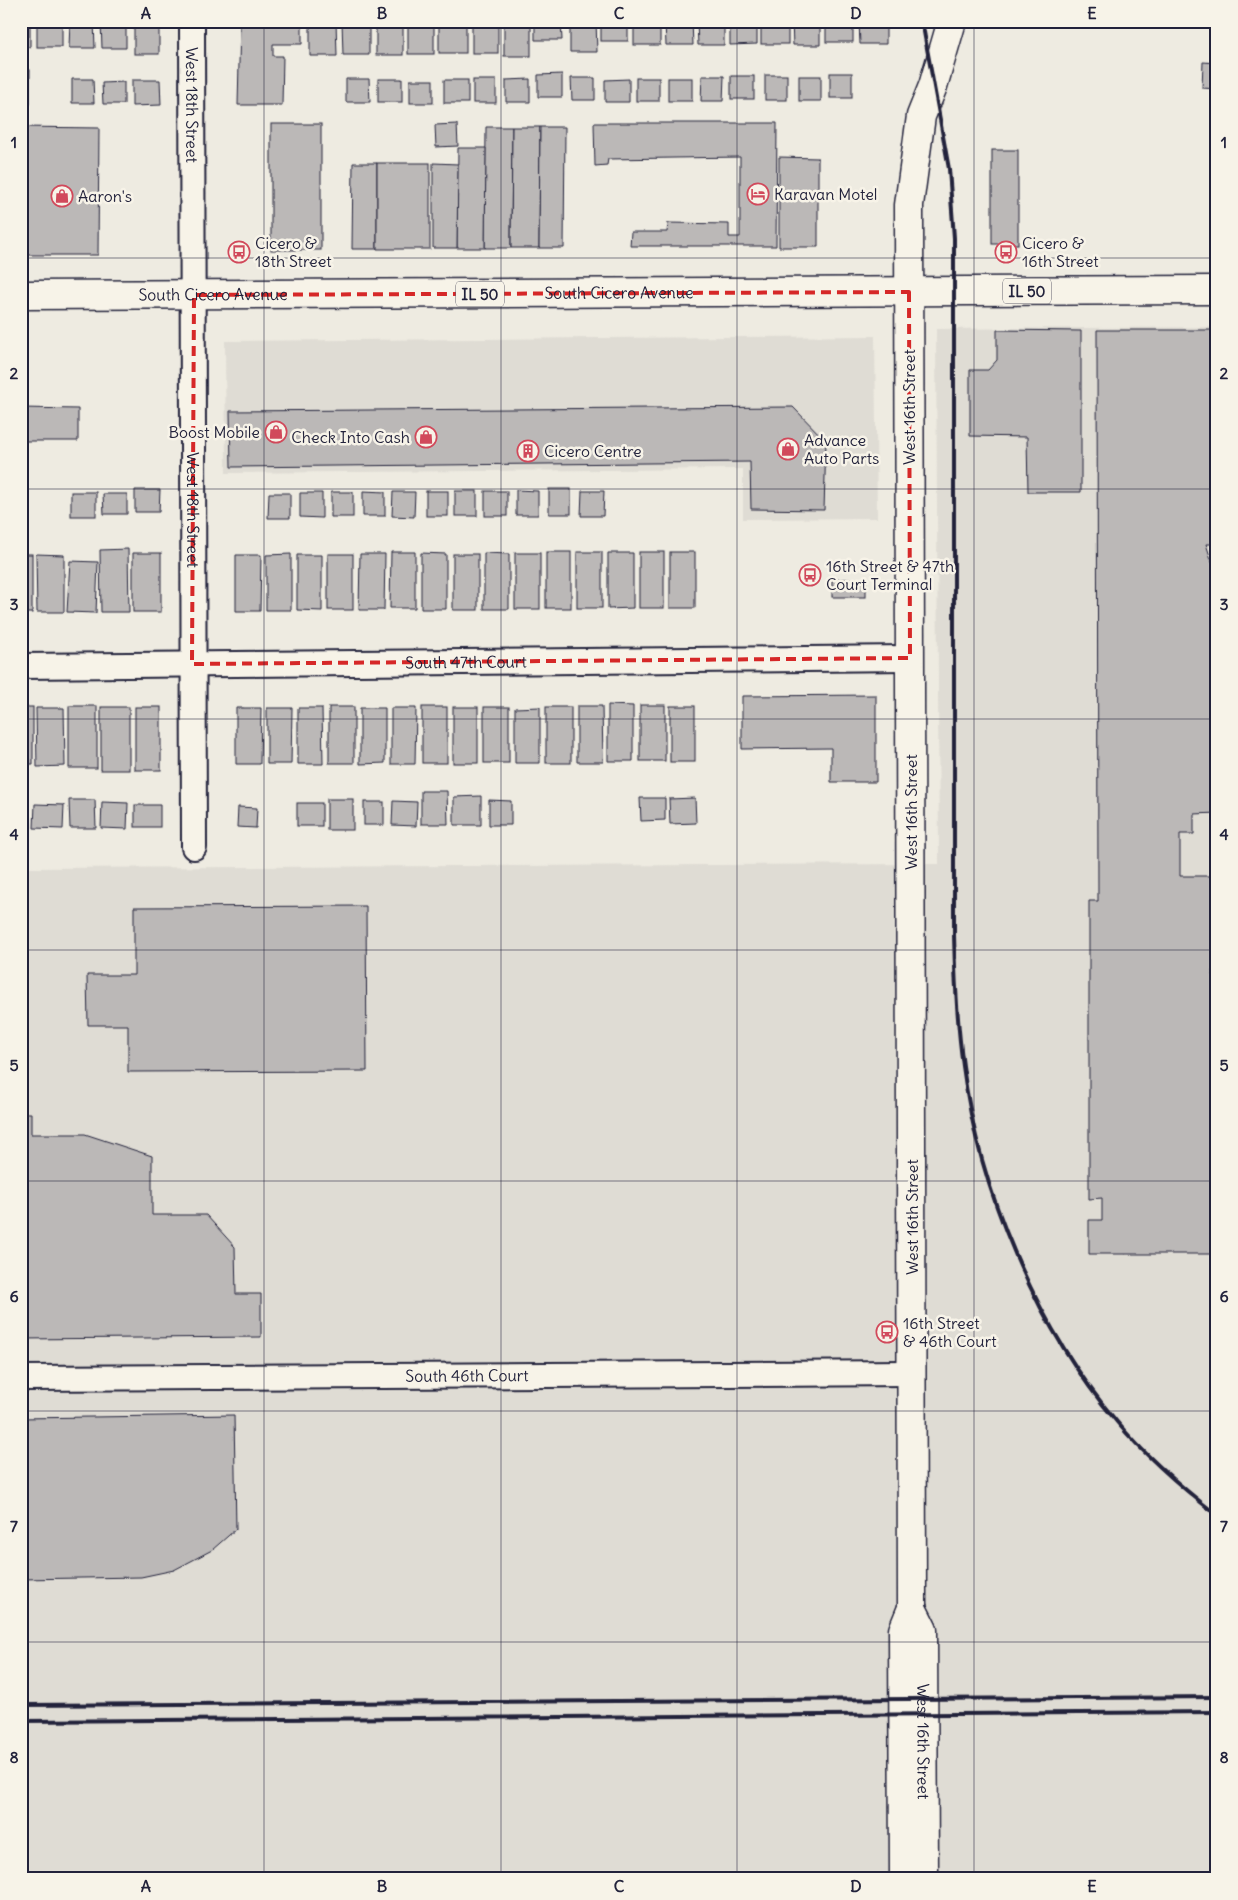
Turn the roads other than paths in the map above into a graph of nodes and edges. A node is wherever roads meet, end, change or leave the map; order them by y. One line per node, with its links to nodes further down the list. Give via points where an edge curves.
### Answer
1 (192, 21): 5 (street, West 18th Street)
2 (952, 21): 4 (street, West 16th Street, via 920,124 909,205)
3 (1217, 290): 4 (street, South Cicero Avenue / IL 50)
4 (909, 292): 5 (street, South Cicero Avenue / IL 50); 7 (street, West 16th Street)
5 (194, 295): 6 (street, South Cicero Avenue / IL 50); 8 (street, West 18th Street)
6 (21, 296)
7 (910, 658): 8 (street, South 47th Court); 11 (street, West 16th Street)
8 (192, 664): 9 (street, South 47th Court); 10 (street, West 18th Street)
9 (21, 666)
10 (194, 847)
11 (912, 1373): 12 (street, South 46th Court); 13 (street, West 16th Street)
12 (21, 1378)
13 (912, 1608): 14 (street, West 16th Street, via 903,1630); 15 (street, West 16th Street, via 923,1630)
14 (904, 1879)
15 (924, 1879)

